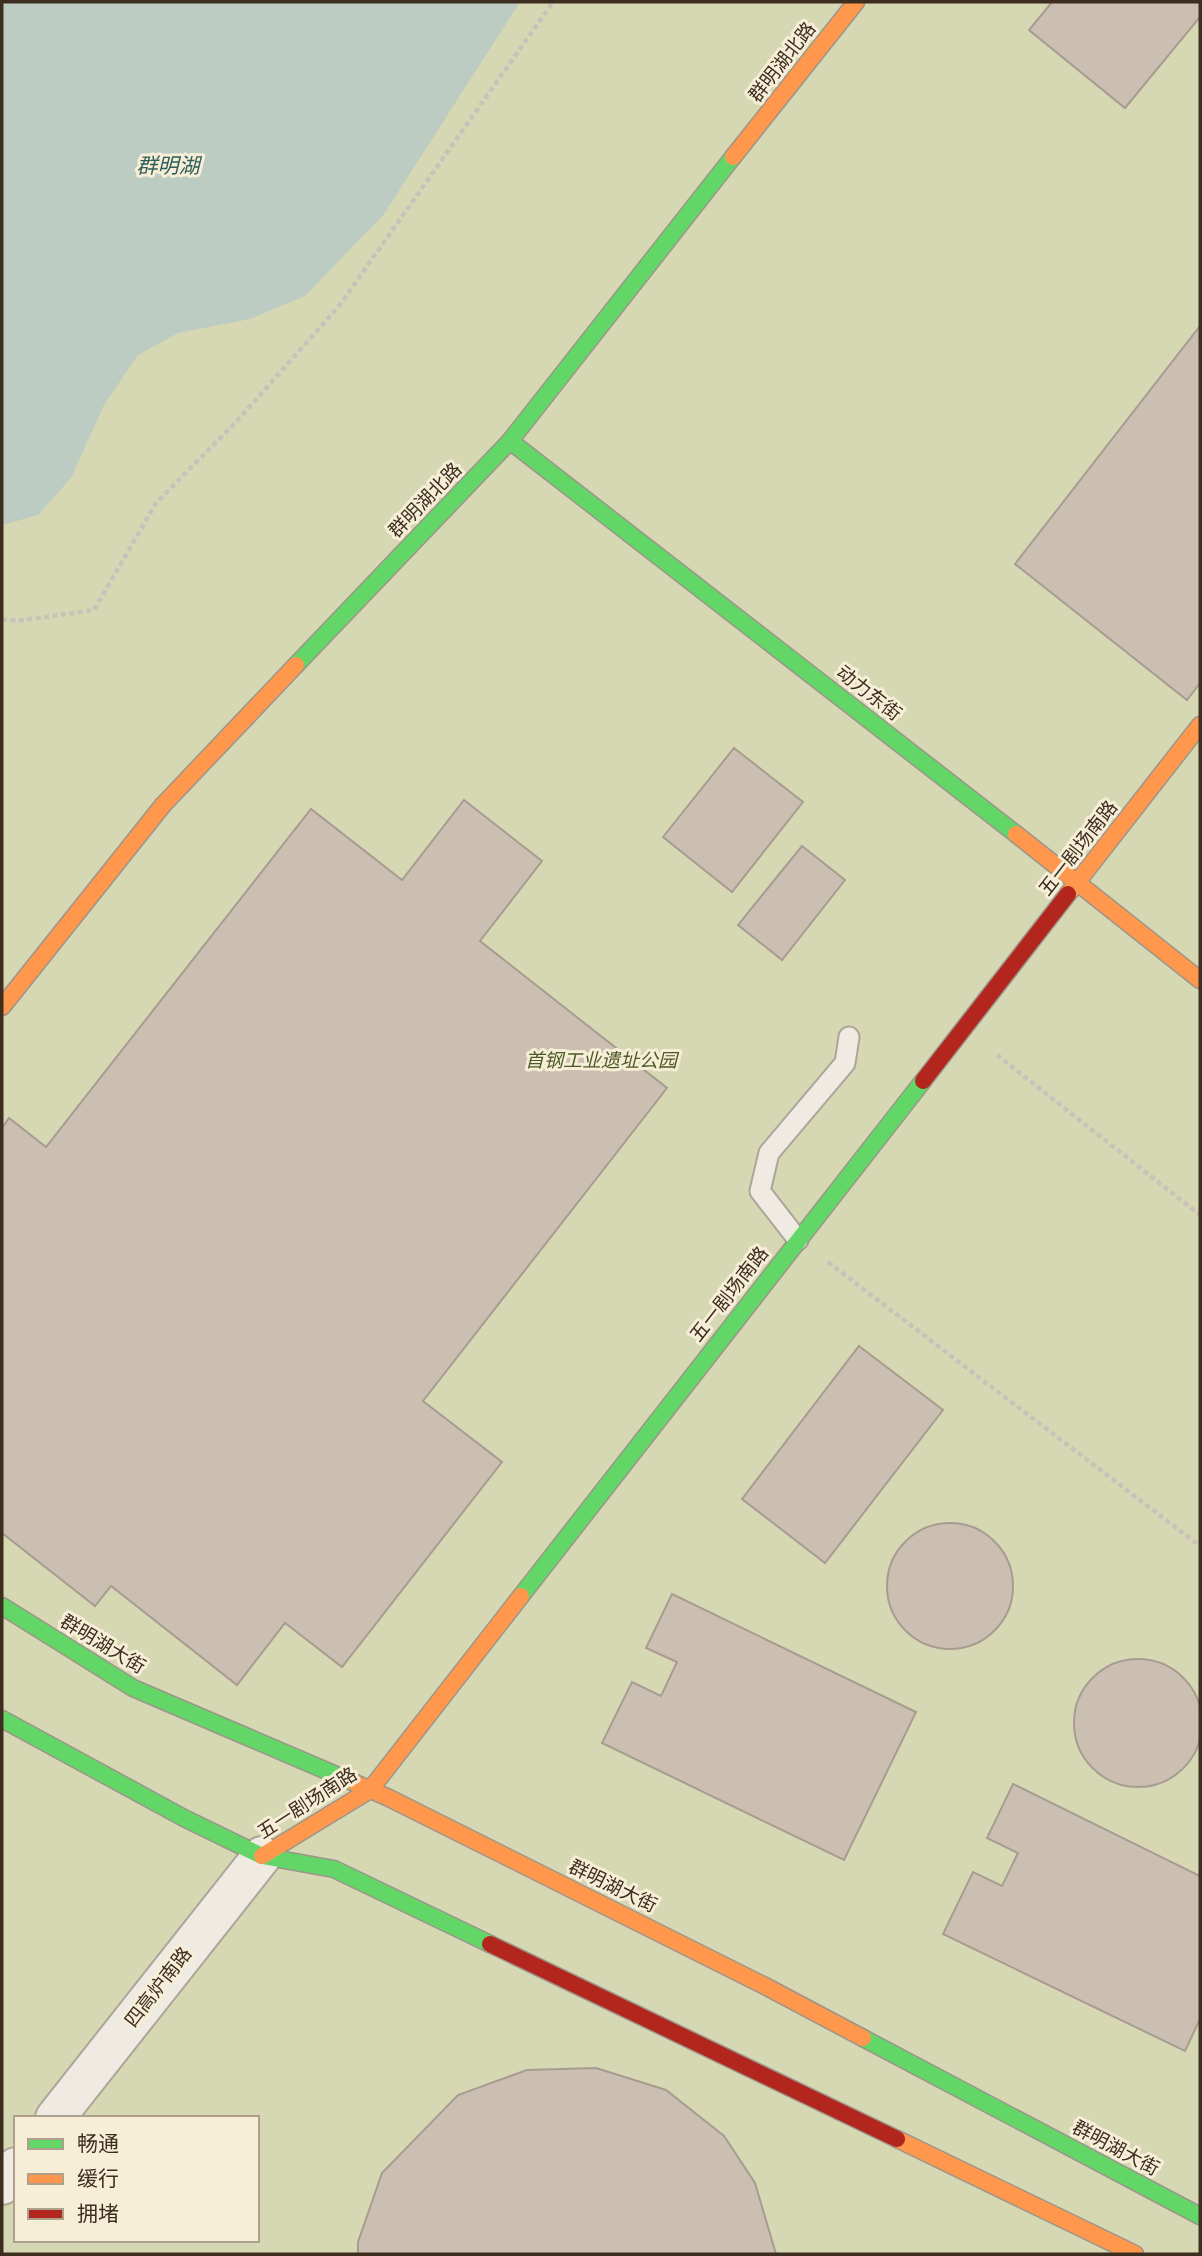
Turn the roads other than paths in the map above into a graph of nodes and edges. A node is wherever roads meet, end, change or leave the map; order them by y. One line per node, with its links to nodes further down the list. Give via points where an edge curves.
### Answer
1 (856, 2): 2 (street, 群明湖北路)
2 (510, 441): 4 (street, 动力东街); 6 (street, 群明湖北路, via 163,805)
3 (1200, 725): 4 (street, 五一剧场南路)
4 (1079, 882): 5 (street, 动力东街); 8 (street, 五一剧场南路)
5 (1200, 980)
6 (2, 1007)
7 (849, 1037): 8 (lane, via 845,1063 769,1153 760,1191)
8 (798, 1240): 11 (street, 五一剧场南路)
9 (2, 1606): 11 (street, 群明湖大街, via 133,1688)
10 (2, 1719): 12 (street)
11 (370, 1790): 12 (street, 五一剧场南路); 16 (street, 群明湖大街, via 765,1986)
12 (262, 1856): 13 (street, 四高炉南路); 17 (street, via 334,1869)
13 (57, 2116)
14 (14, 2170): 15 (street)
15 (2, 2185)
16 (1199, 2213)
17 (1135, 2254)

